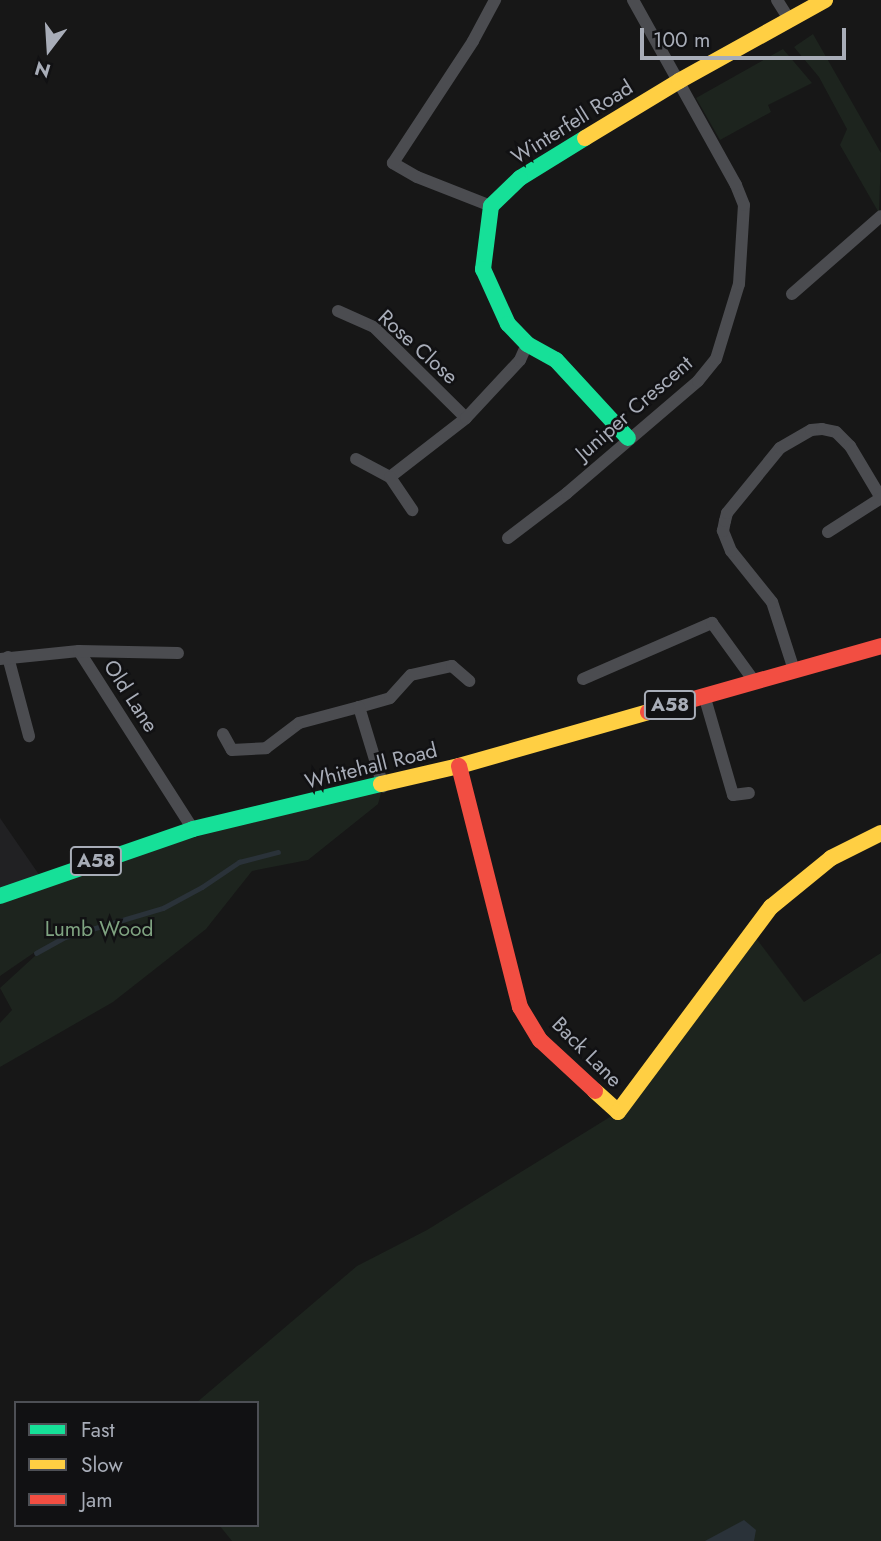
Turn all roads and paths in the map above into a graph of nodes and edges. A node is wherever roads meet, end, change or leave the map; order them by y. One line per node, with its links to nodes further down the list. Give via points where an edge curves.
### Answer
1 (495, 0): 7 (street, via 393,163 416,177)
2 (633, 0): 6 (street, Juniper Crescent)
3 (777, 0): 5 (street)
4 (825, 0): 5 (street, Winterfell Road)
5 (789, 19): 6 (street, Winterfell Road)
6 (679, 81): 7 (street, Winterfell Road, via 520,178); 13 (street, Juniper Crescent, via 744,205 739,284 716,359 698,381)
7 (491, 206): 11 (street, via 484,269 508,324)
8 (881, 216): 9 (street)
9 (792, 294)
10 (338, 311): 12 (street, Rose Close, via 374,327)
11 (527, 344): 12 (street, via 520,360); 13 (street, via 556,360)
12 (466, 418): 15 (street)
13 (628, 438): 18 (street, Juniper Crescent, via 568,493)
14 (356, 459): 15 (street)
15 (390, 477): 16 (street)
16 (412, 510)
17 (828, 532): 23 (street, via 881,498 850,446 836,432 811,430 779,448 727,513 723,531 731,551 772,602)
18 (508, 538)
19 (881, 646): 23 (street, Whitehall Road / A58)
20 (79, 651): 21 (street); 22 (street, Old Lane); 34 (street, Old Lane)
21 (178, 653)
22 (4, 658): 30 (street)
23 (794, 670): 26 (street, Whitehall Road / A58)
24 (583, 679): 26 (street, via 712,622)
25 (469, 681): 28 (street, via 452,666 411,675 390,698)
26 (754, 681): 27 (street, Whitehall Road / A58)
27 (705, 695): 31 (street, Whitehall Road / A58); 33 (street, via 727,797)
28 (359, 707): 29 (street, via 299,723 266,748 232,750); 32 (street)
29 (223, 734)
30 (29, 736)
31 (459, 766): 32 (street, Whitehall Road / A58); 35 (street, Back Lane, via 520,1007 540,1040 618,1112 771,907 831,858)
32 (383, 786): 34 (street, Whitehall Road / A58)
33 (749, 793)
34 (193, 829): 36 (street, Whitehall Road / A58)
35 (881, 833)
36 (0, 896)

